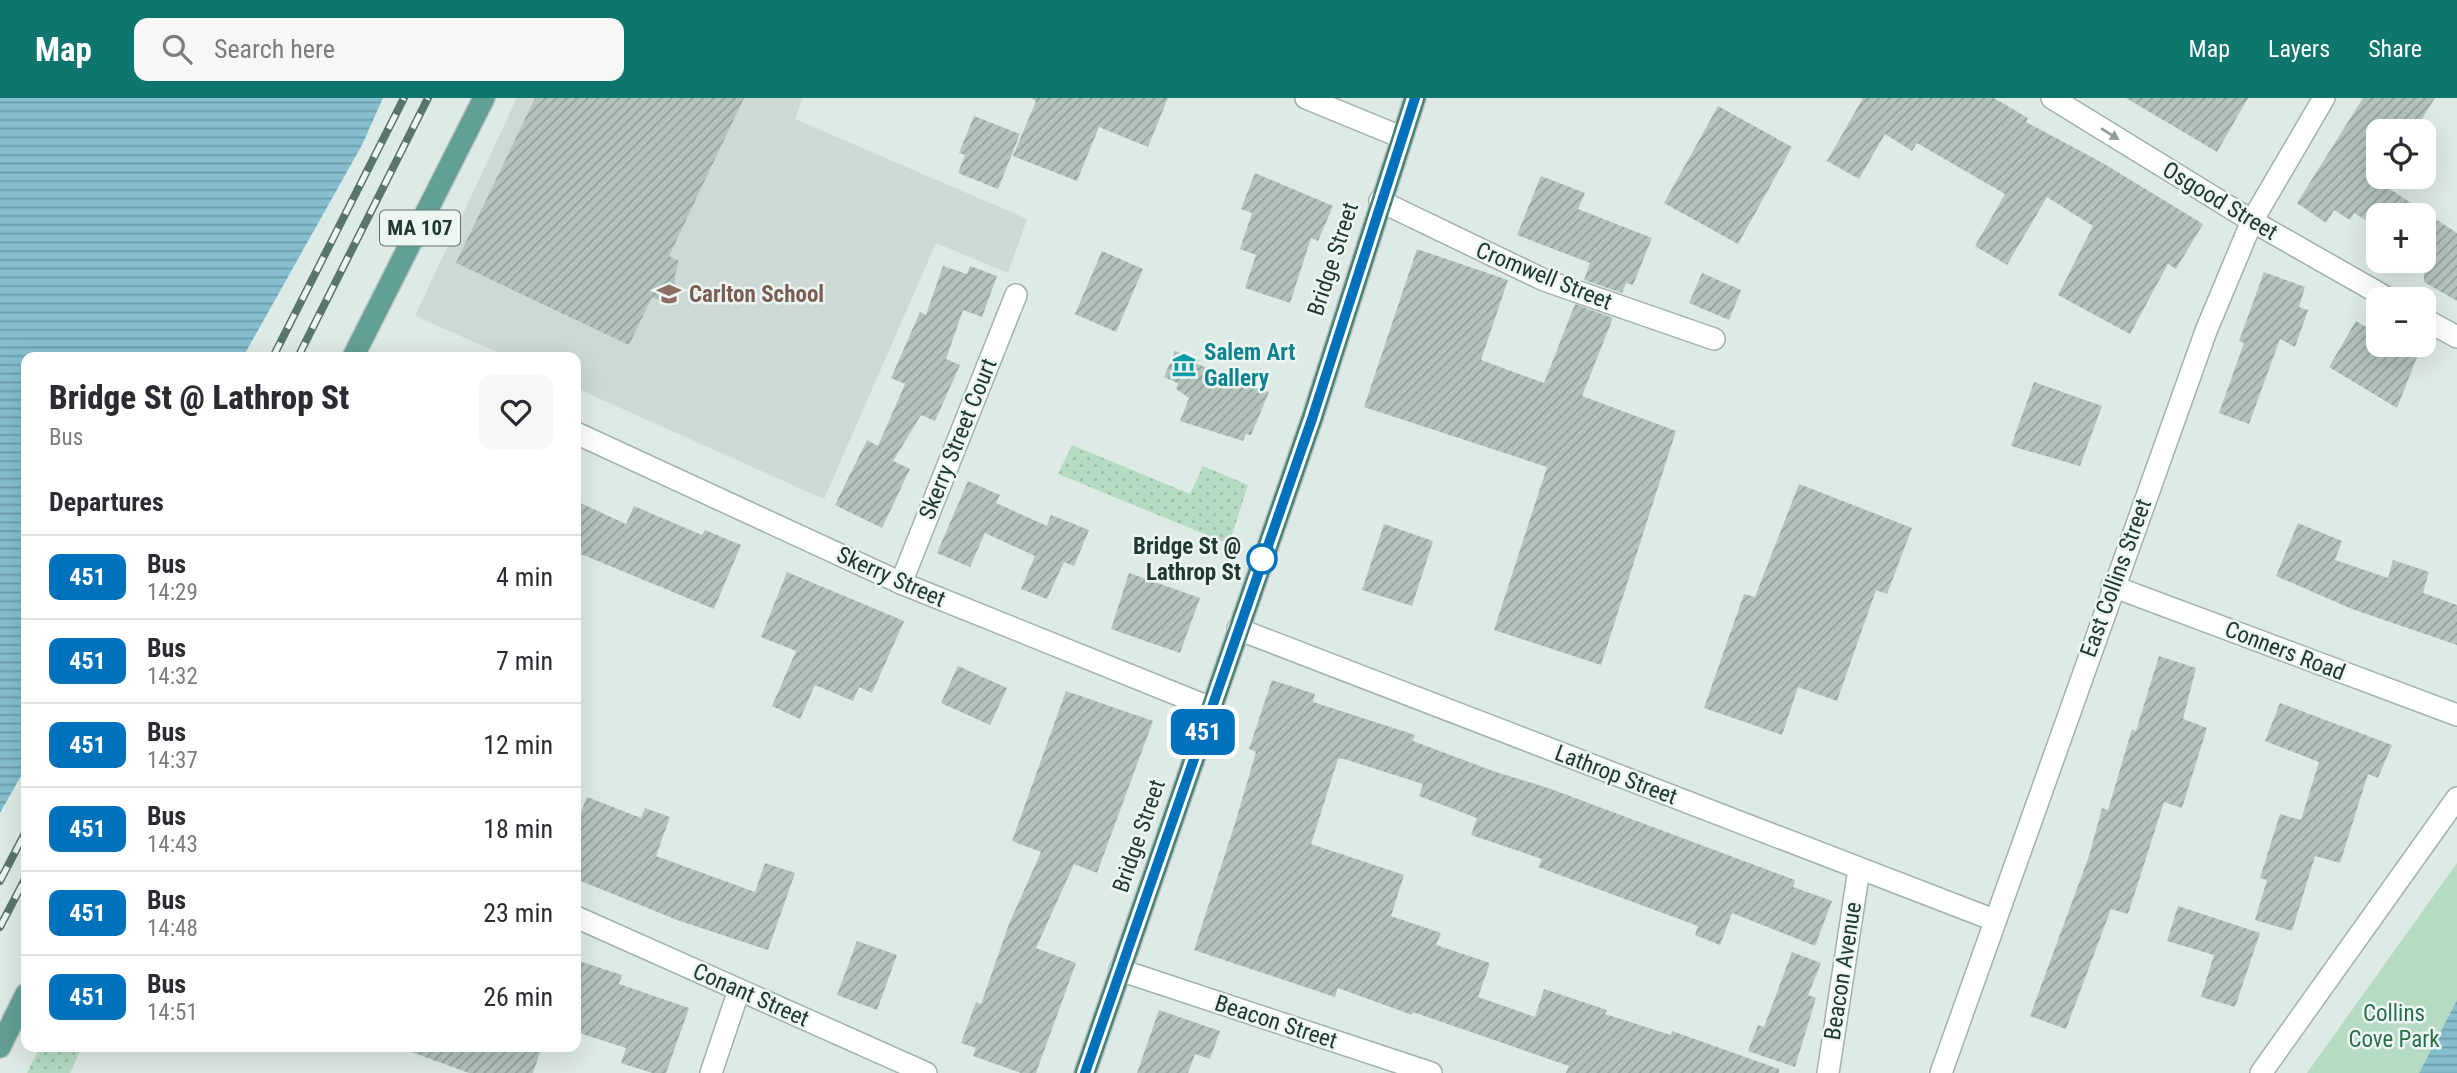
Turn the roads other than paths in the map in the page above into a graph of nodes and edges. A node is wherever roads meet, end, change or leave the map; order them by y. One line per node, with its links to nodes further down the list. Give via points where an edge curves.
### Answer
1 (484, 98): 14 (main road, MA 107)
2 (1306, 98): 6 (street)
3 (1415, 98): 6 (highway, Bridge Street)
4 (2052, 98): 8 (street, Osgood Street, one-way to 8)
5 (2324, 98): 8 (street, East Collins Street)
6 (1401, 136): 7 (highway, Bridge Street)
7 (1380, 201): 13 (street, Cromwell Street, via 1544,280); 18 (highway, Bridge Street, via 1312,419)
8 (2252, 222): 9 (street, Osgood Street); 17 (street, East Collins Street, via 2206,331)
9 (2368, 287)
10 (1016, 295): 16 (street, Skerry Street Court)
11 (2436, 326): 12 (street)
12 (2457, 338)
13 (1714, 339)
14 (356, 352)
15 (581, 435): 16 (street, Skerry Street)
16 (901, 583): 19 (street, Skerry Street)
17 (2112, 586): 20 (street, Conners Road); 24 (street, East Collins Street)
18 (1238, 629): 19 (highway, Bridge Street); 22 (street, Lathrop Street)
19 (1211, 708): 25 (highway, Bridge Street)
20 (2457, 715)
21 (2457, 798): 35 (street)
22 (1859, 869): 24 (street, Lathrop Street); 33 (street, Beacon Avenue)
23 (581, 919): 26 (street, Conant Street)
24 (1994, 920): 34 (street, East Collins Street)
25 (1120, 970): 31 (highway, Bridge Street); 32 (street, Beacon Street)
26 (739, 989): 29 (street); 30 (street, Conant Street)
27 (21, 1004): 28 (main road)
28 (0, 1047)
29 (711, 1073)
30 (926, 1073)
31 (1085, 1073)
32 (1431, 1073)
33 (1828, 1073)
34 (1941, 1073)
35 (2261, 1073)

